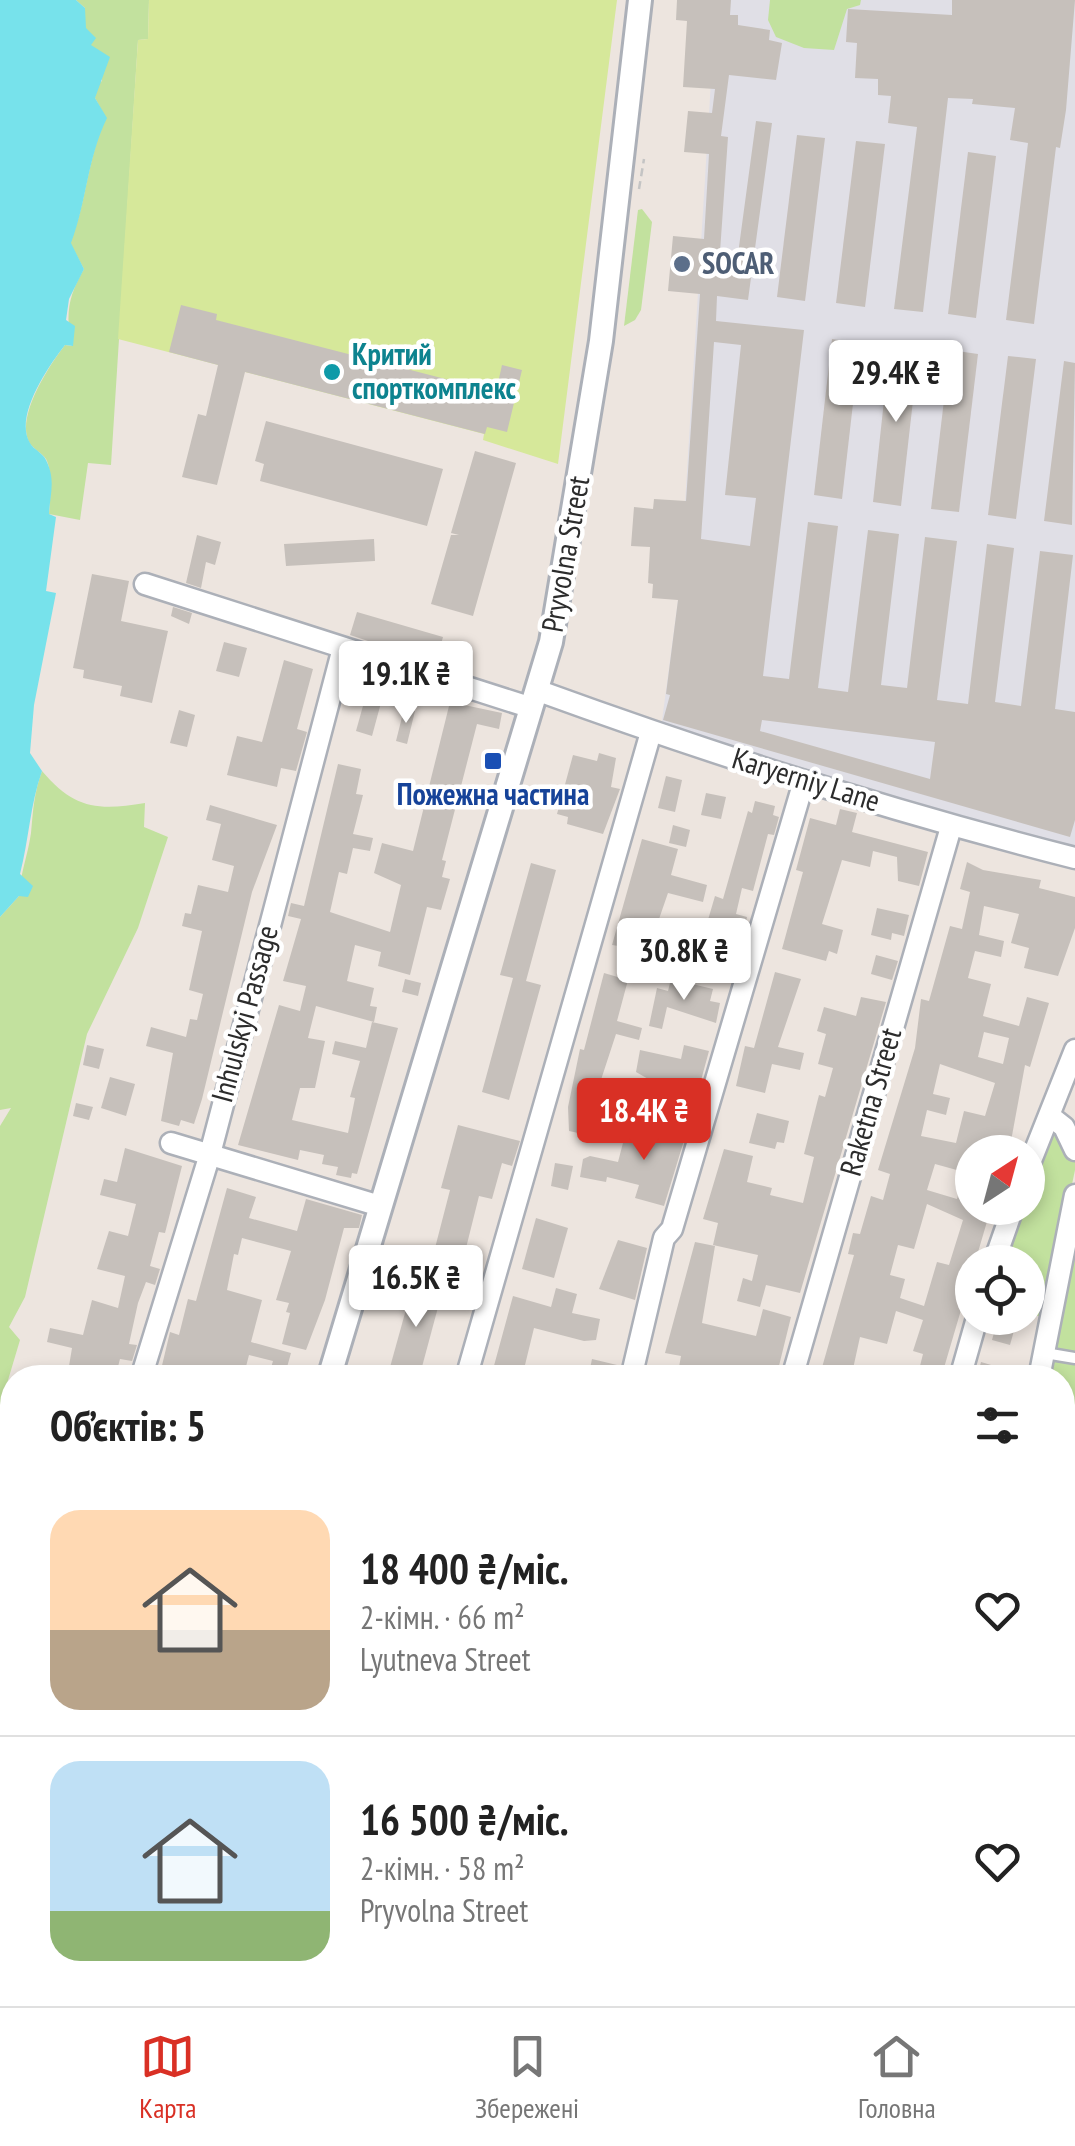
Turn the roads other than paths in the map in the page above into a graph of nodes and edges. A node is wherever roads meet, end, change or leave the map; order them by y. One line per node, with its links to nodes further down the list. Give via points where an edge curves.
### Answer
1 (640, 0): 4 (street, Pryvolna Street, via 601,342)
2 (145, 584): 3 (street, Karyerniy Lane)
3 (343, 648): 4 (street, Karyerniy Lane); 14 (street, Inhulskyi Passage)
4 (534, 699): 5 (street, Karyerniy Lane); 16 (street, Pryvolna Street)
5 (651, 732): 6 (street, Karyerniy Lane); 24 (street)
6 (804, 781): 7 (street, Karyerniy Lane); 25 (street, via 672,1230 664,1238)
7 (950, 827): 8 (street, Karyerniy Lane); 26 (street, Raketna Street)
8 (1075, 858)
9 (1075, 1050): 10 (street)
10 (1050, 1116): 11 (street); 13 (street)
11 (1042, 1135)
12 (170, 1143): 14 (street)
13 (1075, 1150)
14 (210, 1154): 16 (street); 22 (street, Inhulskyi Passage)
15 (1075, 1195): 18 (street)
16 (380, 1206): 23 (street, Pryvolna Street)
17 (1045, 1325): 18 (street)
18 (1049, 1326): 20 (street)
19 (972, 1335): 27 (street)
20 (1044, 1353): 21 (lane); 28 (street)
21 (1075, 1358)
22 (145, 1365)
23 (333, 1365)
24 (470, 1365)
25 (634, 1365)
26 (796, 1365)
27 (964, 1365)
28 (1042, 1365)

